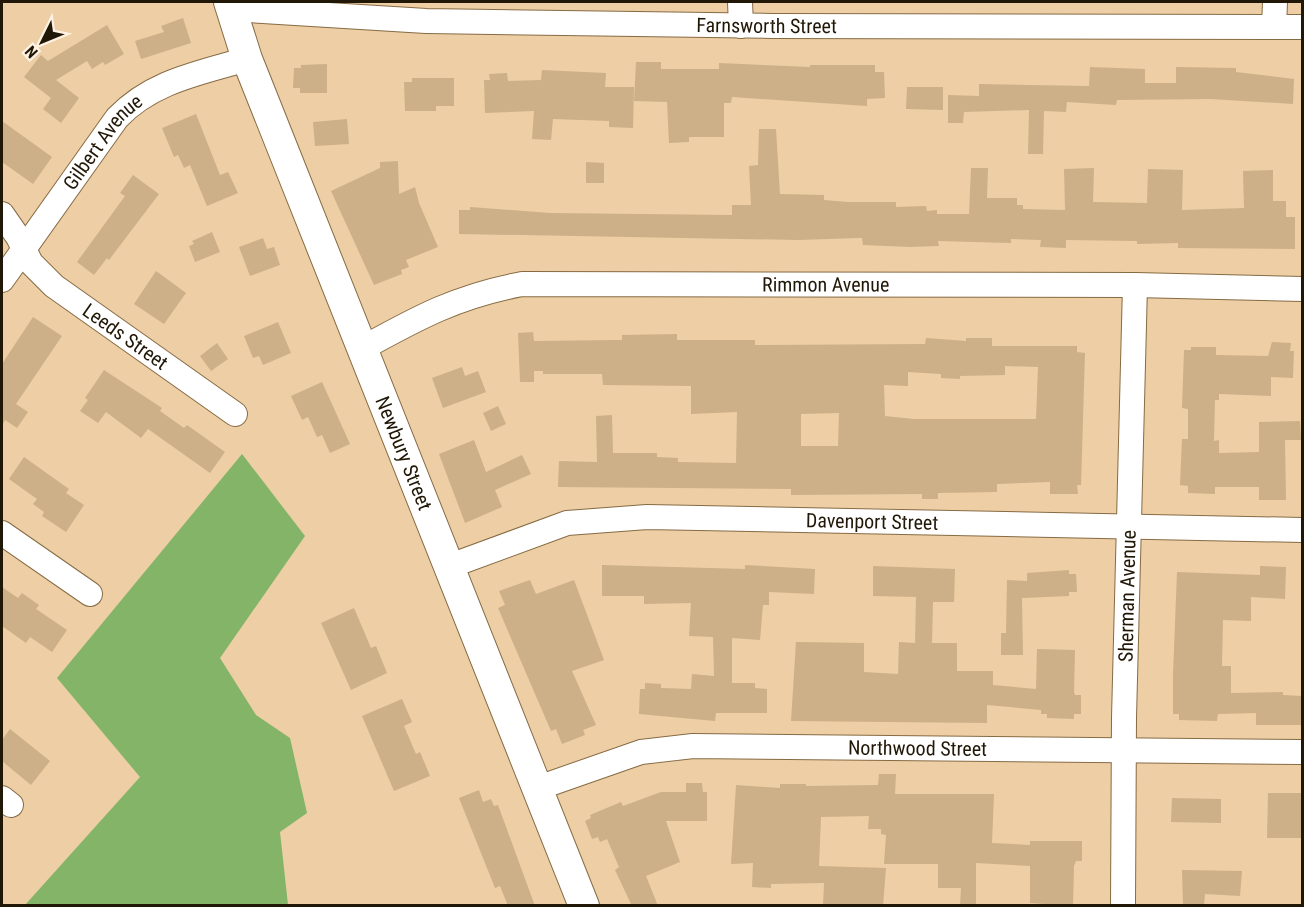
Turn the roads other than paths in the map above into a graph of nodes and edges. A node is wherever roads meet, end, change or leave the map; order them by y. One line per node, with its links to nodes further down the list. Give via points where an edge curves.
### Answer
1 (740, 2): 4 (street)
2 (1275, 2): 5 (street)
3 (230, 5): 4 (street, Farnsworth Street, via 426,21); 7 (street, Newbury Street)
4 (741, 26): 5 (street, Farnsworth Street)
5 (1274, 27): 6 (street, Farnsworth Street)
6 (1302, 27)
7 (246, 59): 9 (street, Gilbert Avenue, via 165,83 133,102 117,118); 13 (street, Newbury Street)
8 (2, 214): 9 (street, Leeds Street)
9 (22, 250): 10 (street, Gilbert Avenue); 14 (street, Leeds Street, via 54,286)
10 (2, 280)
11 (1135, 285): 12 (street, Rimmon Avenue); 13 (street, Rimmon Avenue, via 522,284 484,291 433,310); 15 (street, Sherman Avenue)
12 (1302, 289)
13 (363, 348): 18 (street, Newbury Street)
14 (235, 414)
15 (1129, 526): 16 (street, Davenport Street); 18 (street, Davenport Street, via 647,517 567,523); 20 (street, Sherman Avenue)
16 (1302, 530)
17 (2, 532): 19 (street)
18 (450, 566): 22 (street, Newbury Street)
19 (90, 594)
20 (1124, 749): 21 (street, Northwood Street); 22 (street, Northwood Street, via 693,746 640,752); 24 (street, Sherman Avenue)
21 (1302, 752)
22 (538, 788): 23 (street, Newbury Street)
23 (584, 906)
24 (1123, 906)

